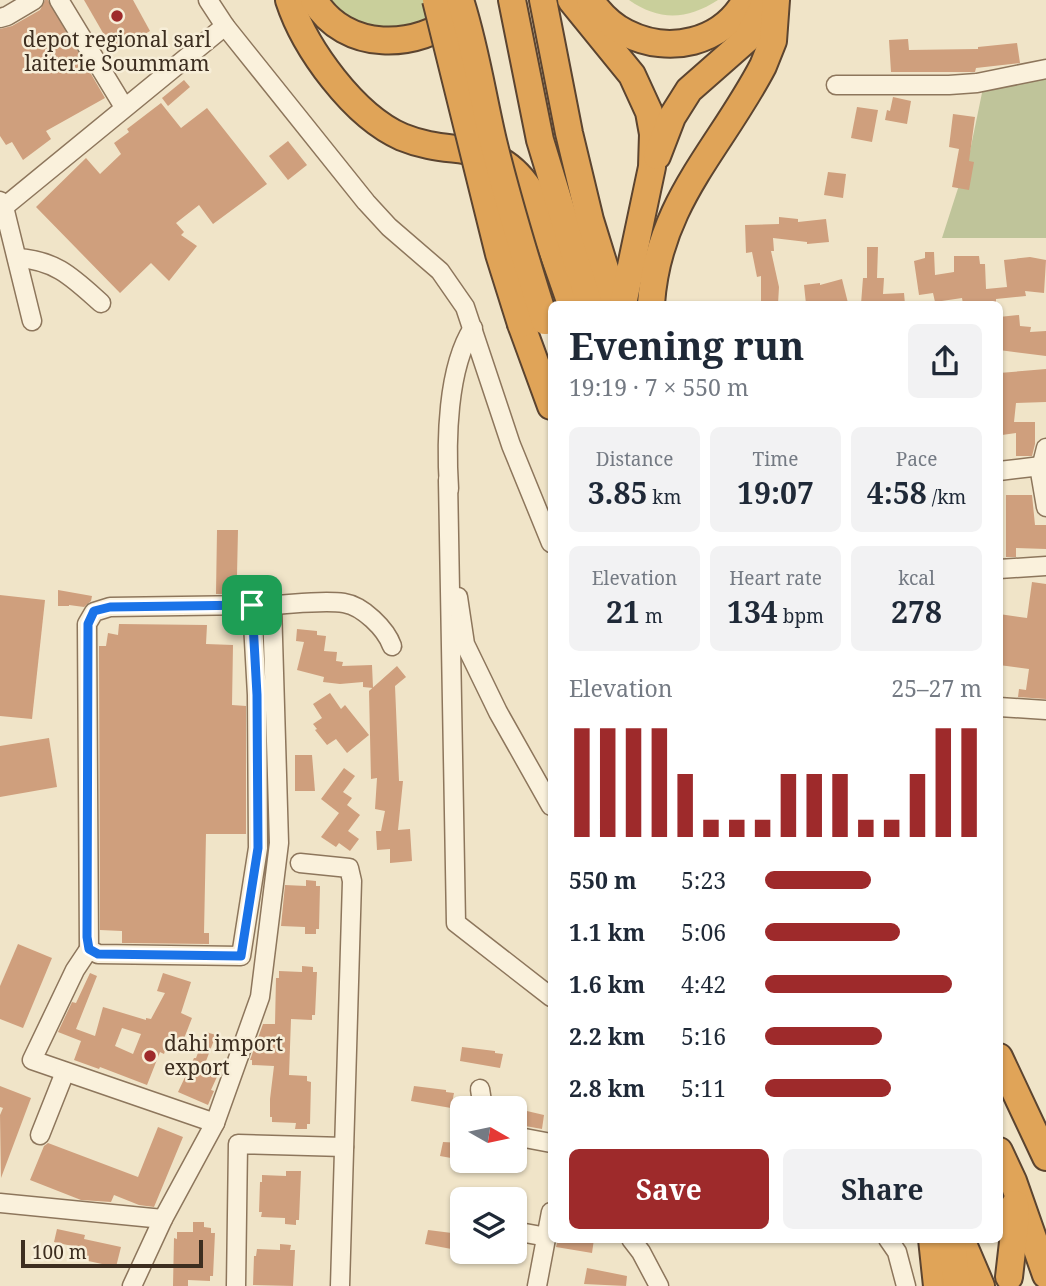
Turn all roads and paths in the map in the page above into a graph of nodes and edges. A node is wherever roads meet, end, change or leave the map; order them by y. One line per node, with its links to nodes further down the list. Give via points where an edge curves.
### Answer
1 (34, 0): 16 (street)
2 (59, 0): 20 (street)
3 (208, 0): 17 (street)
4 (289, 0): 24 (highway, via 335,81 382,125 423,143 486,153 526,183)
5 (314, 0): 8 (highway, via 347,32 374,40 406,41 449,23)
6 (436, 0): 32 (highway, bridge, via 499,254)
7 (460, 0): 32 (highway, bridge)
8 (472, 0)
9 (512, 0): 25 (highway, via 540,140)
10 (542, 0): 26 (highway, via 590,220)
11 (571, 0): 21 (highway, via 642,93 653,134)
12 (590, 0): 13 (highway, via 625,33 662,44 707,37 722,29)
13 (746, 0)
14 (767, 0): 21 (highway, via 747,39 689,90 672,117)
15 (776, 0): 28 (highway, via 772,41 763,66 672,214)
16 (0, 18)
17 (225, 26): 20 (street); 31 (street, via 366,202 440,271 465,307)
18 (1046, 69): 19 (street, via 977,83)
19 (836, 85)
20 (124, 107): 22 (street)
21 (652, 167): 27 (highway)
22 (1, 206): 23 (street)
23 (17, 258): 29 (street, via 57,267); 30 (street)
24 (570, 301)
25 (589, 301)
26 (616, 301)
27 (624, 301)
28 (651, 301)
29 (101, 303)
30 (32, 321)
31 (473, 328): 37 (street, via 454,370); 39 (street, via 511,445)
32 (539, 328): 33 (highway)
33 (548, 386)
34 (1046, 448): 35 (street)
35 (1041, 466): 36 (street); 38 (street)
36 (1003, 471)
37 (448, 480): 47 (street, via 455,577 466,644); 50 (street, via 456,923)
38 (1046, 507)
39 (548, 536)
40 (1046, 566): 41 (street)
41 (1003, 569)
42 (252, 605): 43 (street); 49 (street, via 94,611 88,624); 49 (street, via 258,848 241,956 98,954)
43 (272, 605): 44 (street, via 347,603 374,620); 55 (street, via 279,843 260,997)
44 (392, 646)
45 (1003, 707): 46 (street)
46 (1046, 710)
47 (548, 801)
48 (300, 863): 59 (street, via 349,868 352,881)
49 (89, 949): 52 (street, via 32,1060)
50 (548, 995)
51 (1003, 1066): 60 (highway)
52 (65, 1072): 55 (street); 56 (street)
53 (480, 1089): 54 (street)
54 (481, 1096)
55 (215, 1123): 64 (street)
56 (40, 1135)
57 (527, 1138): 58 (street)
58 (548, 1142)
59 (344, 1147): 77 (street, via 238,1144); 78 (street)
60 (1046, 1157)
61 (1003, 1160): 62 (highway)
62 (1013, 1181): 74 (highway); 75 (highway, via 1016,1216)
63 (0, 1203): 64 (street)
64 (163, 1219): 76 (street)
65 (548, 1232): 67 (street)
66 (527, 1233): 67 (street)
67 (547, 1237): 79 (street)
68 (634, 1243): 80 (street)
69 (891, 1243): 81 (street)
70 (906, 1243): 82 (street)
71 (932, 1243): 83 (highway)
72 (952, 1243): 84 (highway)
73 (963, 1243): 85 (highway)
74 (1046, 1275)
75 (1009, 1277)
76 (131, 1286)
77 (236, 1286)
78 (340, 1286)
79 (537, 1286)
80 (659, 1286)
81 (906, 1286)
82 (911, 1286)
83 (937, 1286)
84 (957, 1286)
85 (981, 1286)

